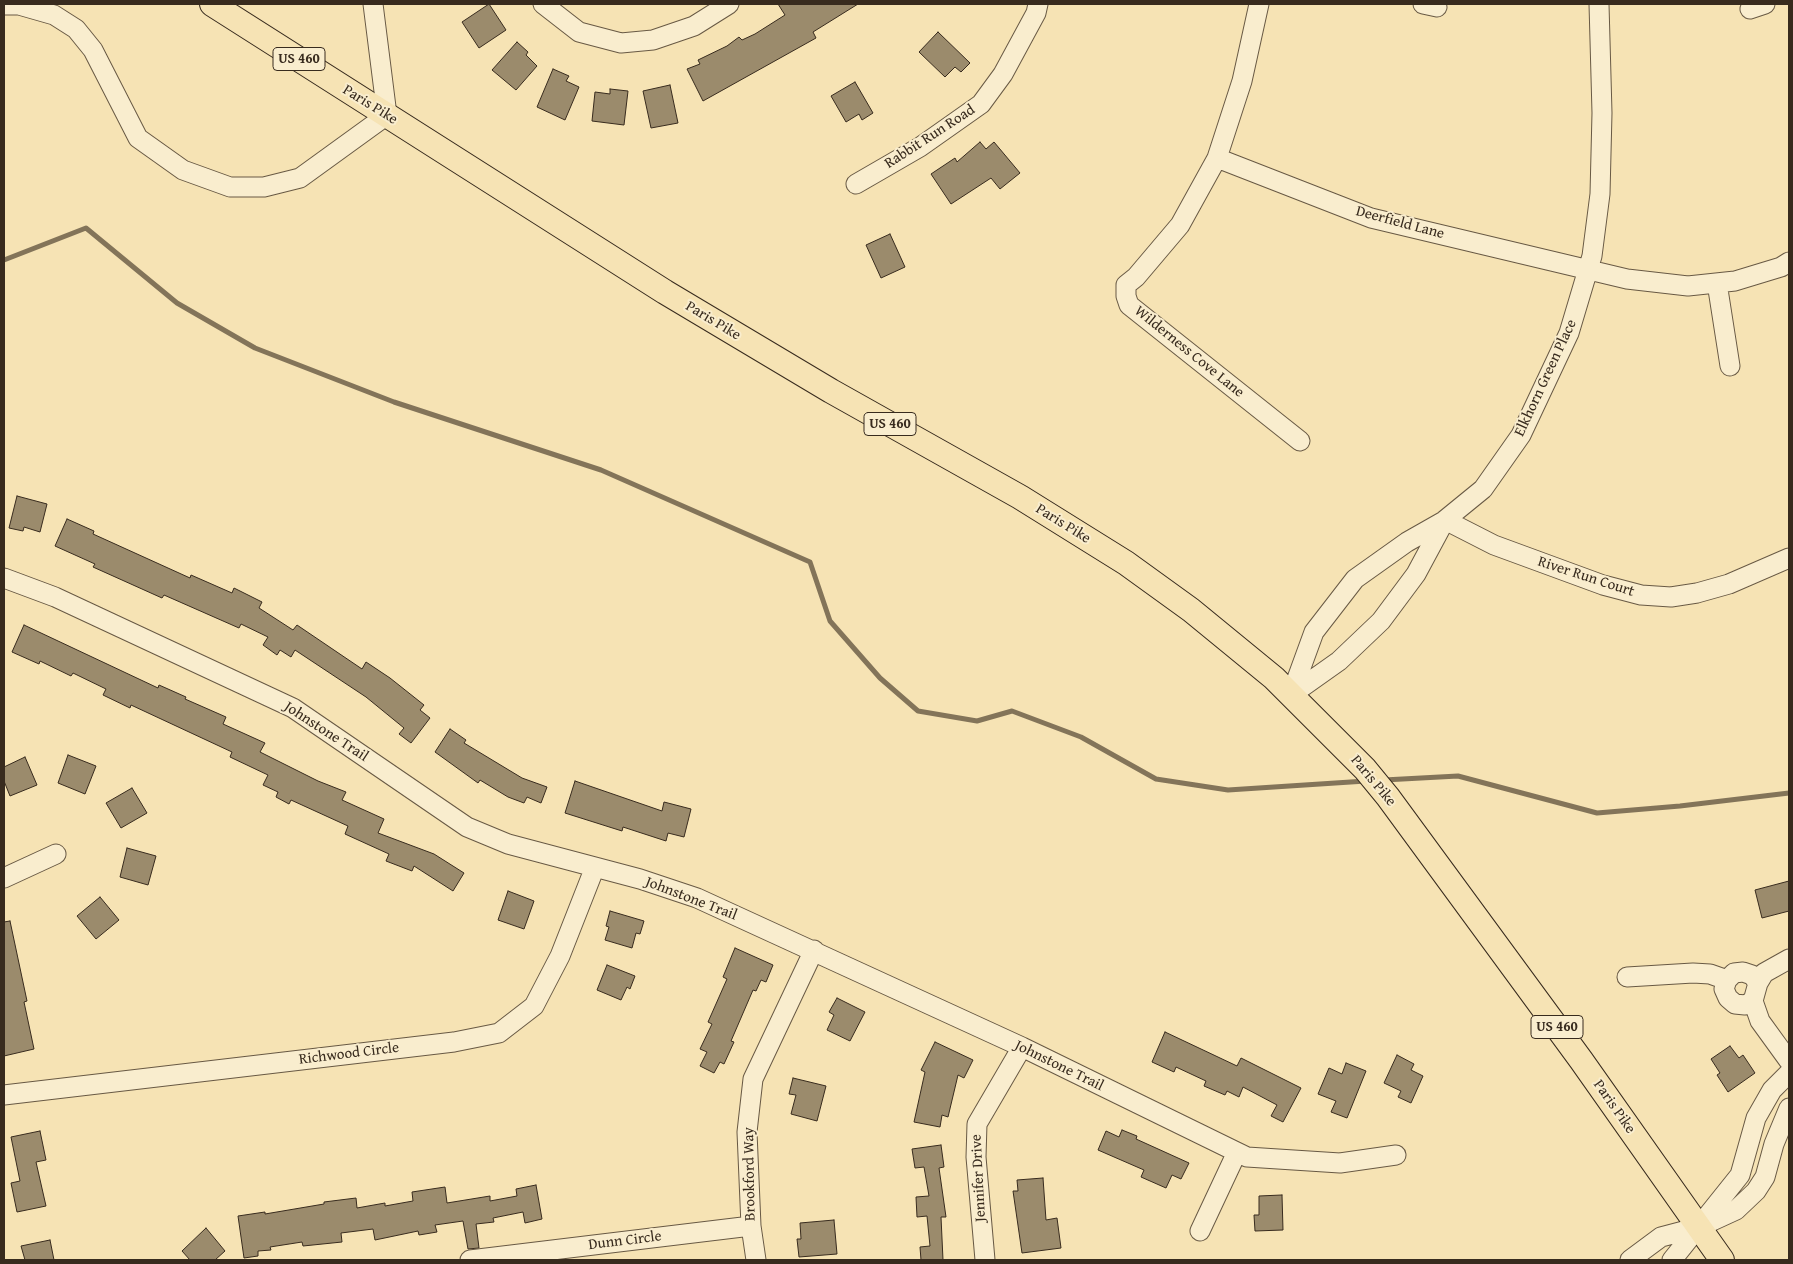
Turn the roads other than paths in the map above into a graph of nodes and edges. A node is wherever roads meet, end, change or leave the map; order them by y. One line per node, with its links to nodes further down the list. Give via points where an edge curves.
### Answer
1 (212, 4): 9 (main road, Paris Pike / US 460)
2 (374, 4): 9 (street)
3 (543, 4): 4 (street, via 579,32 621,43 653,40 694,26)
4 (729, 4)
5 (1038, 4): 11 (street, Rabbit Run Road, via 1003,74 981,104 920,147)
6 (1258, 4): 10 (street, Wilderness Cove Lane, via 1242,81)
7 (1598, 4): 13 (street, Elkhorn Green Place, via 1602,113 1600,185)
8 (4, 5): 9 (street, via 18,5 54,15 76,29 93,50 138,138 184,170 230,187 264,186 300,178)
9 (387, 115): 20 (main road, Paris Pike / US 460, via 665,292 1020,497 1126,564 1191,610)
10 (1217, 158): 13 (street, Deerfield Lane, via 1371,218); 16 (street, Wilderness Cove Lane, via 1180,225 1126,285 1126,296 1130,304)
11 (856, 184)
12 (1789, 262): 14 (street, Deerfield Lane, via 1735,281)
13 (1588, 270): 14 (street, Deerfield Lane, via 1627,279 1688,286); 17 (street, Elkhorn Green Place, via 1569,333 1521,435 1483,489)
14 (1717, 283): 15 (street)
15 (1730, 366)
16 (1300, 441)
17 (1445, 520): 18 (street, River Run Court, via 1494,545 1603,585 1641,595 1671,597 1697,593 1729,584); 20 (street, Elkhorn Green Place, via 1416,574 1381,621 1339,661); 20 (street, via 1355,579 1314,632)
18 (1789, 558)
19 (4, 578): 22 (street, Johnstone Trail, via 55,597 292,708 467,827 508,844)
20 (1291, 695): 37 (main road, Paris Pike / US 460, via 1365,769 1388,797)
21 (56, 854): 23 (street)
22 (595, 867): 24 (street, Johnstone Trail, via 697,898); 32 (street, Richwood Circle, via 560,956 534,1006 499,1033 454,1042)
23 (4, 878)
24 (814, 950): 29 (street, Johnstone Trail); 36 (street, Brookford Way, via 753,1079 747,1132)
25 (1789, 959): 28 (street, via 1764,974)
26 (1628, 977): 27 (street, via 1693,973)
27 (1727, 980): 28 (street, via 1734,973 1752,975); 28 (street, via 1724,989 1735,1004 1744,1005)
28 (1755, 992): 30 (street, via 1760,1021)
29 (1022, 1048): 34 (street, Johnstone Trail); 41 (street, Jennifer Drive, via 977,1124 976,1157)
30 (1789, 1061)
31 (1789, 1073): 37 (street, via 1772,1090 1756,1118 1740,1175)
32 (4, 1095)
33 (1789, 1108): 37 (street, via 1765,1177 1756,1191 1736,1210)
34 (1238, 1152): 35 (street, Johnstone Trail, via 1247,1157 1340,1163); 38 (street)
35 (1396, 1154)
36 (751, 1226): 39 (street, Dunn Circle); 40 (street, Brookford Way)
37 (1699, 1227): 42 (street, via 1661,1237); 43 (street); 44 (main road, Paris Pike / US 460)
38 (1200, 1231)
39 (470, 1260)
40 (756, 1260)
41 (985, 1260)
42 (1630, 1260)
43 (1672, 1260)
44 (1722, 1260)

